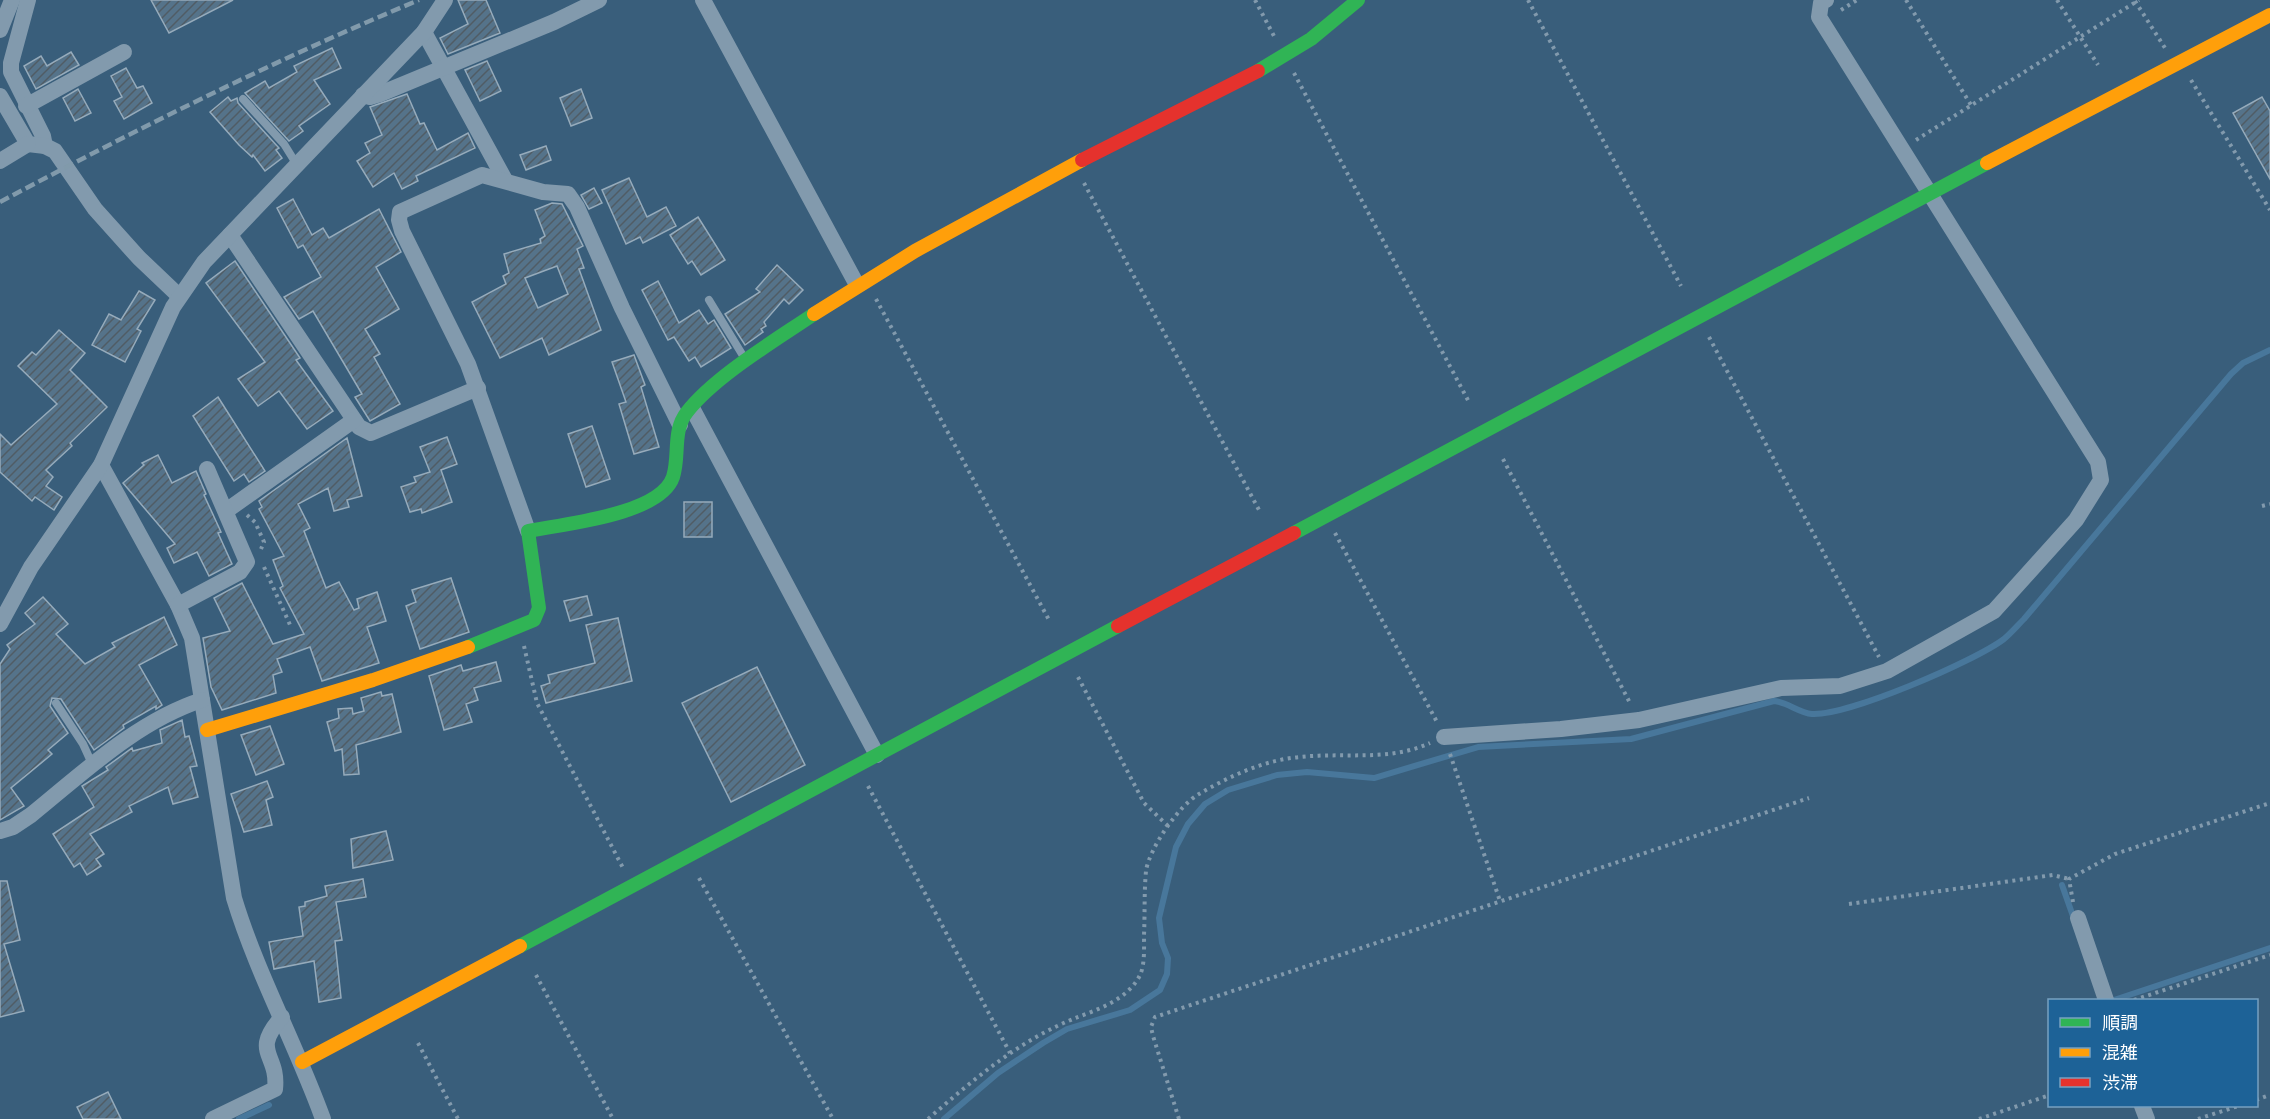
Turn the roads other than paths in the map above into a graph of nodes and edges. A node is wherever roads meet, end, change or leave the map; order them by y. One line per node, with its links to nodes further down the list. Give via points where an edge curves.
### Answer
1 (12, 0): 9 (street)
2 (28, 0): 16 (street, via 11,63 12,77)
3 (445, 0): 10 (street)
4 (599, 0): 12 (street)
5 (703, 0): 23 (street)
6 (1358, 0): 23 (street, via 1336,21 1284,54)
7 (1826, 0): 21 (street, via 1821,3 1819,17)
8 (2270, 15): 21 (street)
9 (0, 30)
10 (424, 32): 12 (street); 13 (street)
11 (123, 52): 16 (street)
12 (444, 68): 13 (street, via 374,96); 20 (street)
13 (363, 95): 19 (street)
14 (0, 96): 17 (street)
15 (243, 99): 19 (lane, via 285,144)
16 (26, 106): 17 (street, via 43,136)
17 (36, 145): 18 (street); 24 (street, via 55,152 113,231)
18 (0, 161)
19 (297, 165): 22 (street)
20 (505, 180): 27 (street, via 473,177 400,212 399,220); 30 (street, via 543,192 568,194 573,200 621,308)
21 (1930, 193): 40 (street, via 2098,462 2101,480 2076,520 1994,611 1887,671 1840,686 1781,687 1639,720); 41 (street)
22 (230, 235): 24 (street); 29 (street)
23 (861, 282): 26 (street)
24 (179, 296): 31 (street)
25 (709, 300): 26 (lane)
26 (747, 362): 28 (street)
27 (478, 388): 29 (street, via 371,433 359,428); 34 (street)
28 (692, 408): 30 (street); 41 (street)
29 (354, 420): 33 (street)
30 (680, 425): 34 (street, via 674,478 662,494 630,509)
31 (101, 465): 35 (street); 36 (street, via 31,567)
32 (207, 469): 33 (street)
33 (226, 511): 35 (street, via 247,562 240,572)
34 (528, 531): 39 (street, via 539,608 534,620 415,666)
35 (178, 605): 37 (street, via 192,638)
36 (0, 624)
37 (202, 700): 39 (street); 42 (street, via 148,725)
38 (56, 703): 42 (lane)
39 (207, 730): 46 (street, via 234,898 250,947)
40 (1444, 737)
41 (877, 755): 47 (street)
42 (93, 766): 43 (street, via 31,815)
43 (0, 831)
44 (2078, 918): 45 (street)
45 (2106, 999)
46 (282, 1017): 47 (street); 48 (street, via 269,1032 266,1043 277,1075 275,1089)
47 (302, 1062): 49 (street)
48 (213, 1119)
49 (323, 1119)

